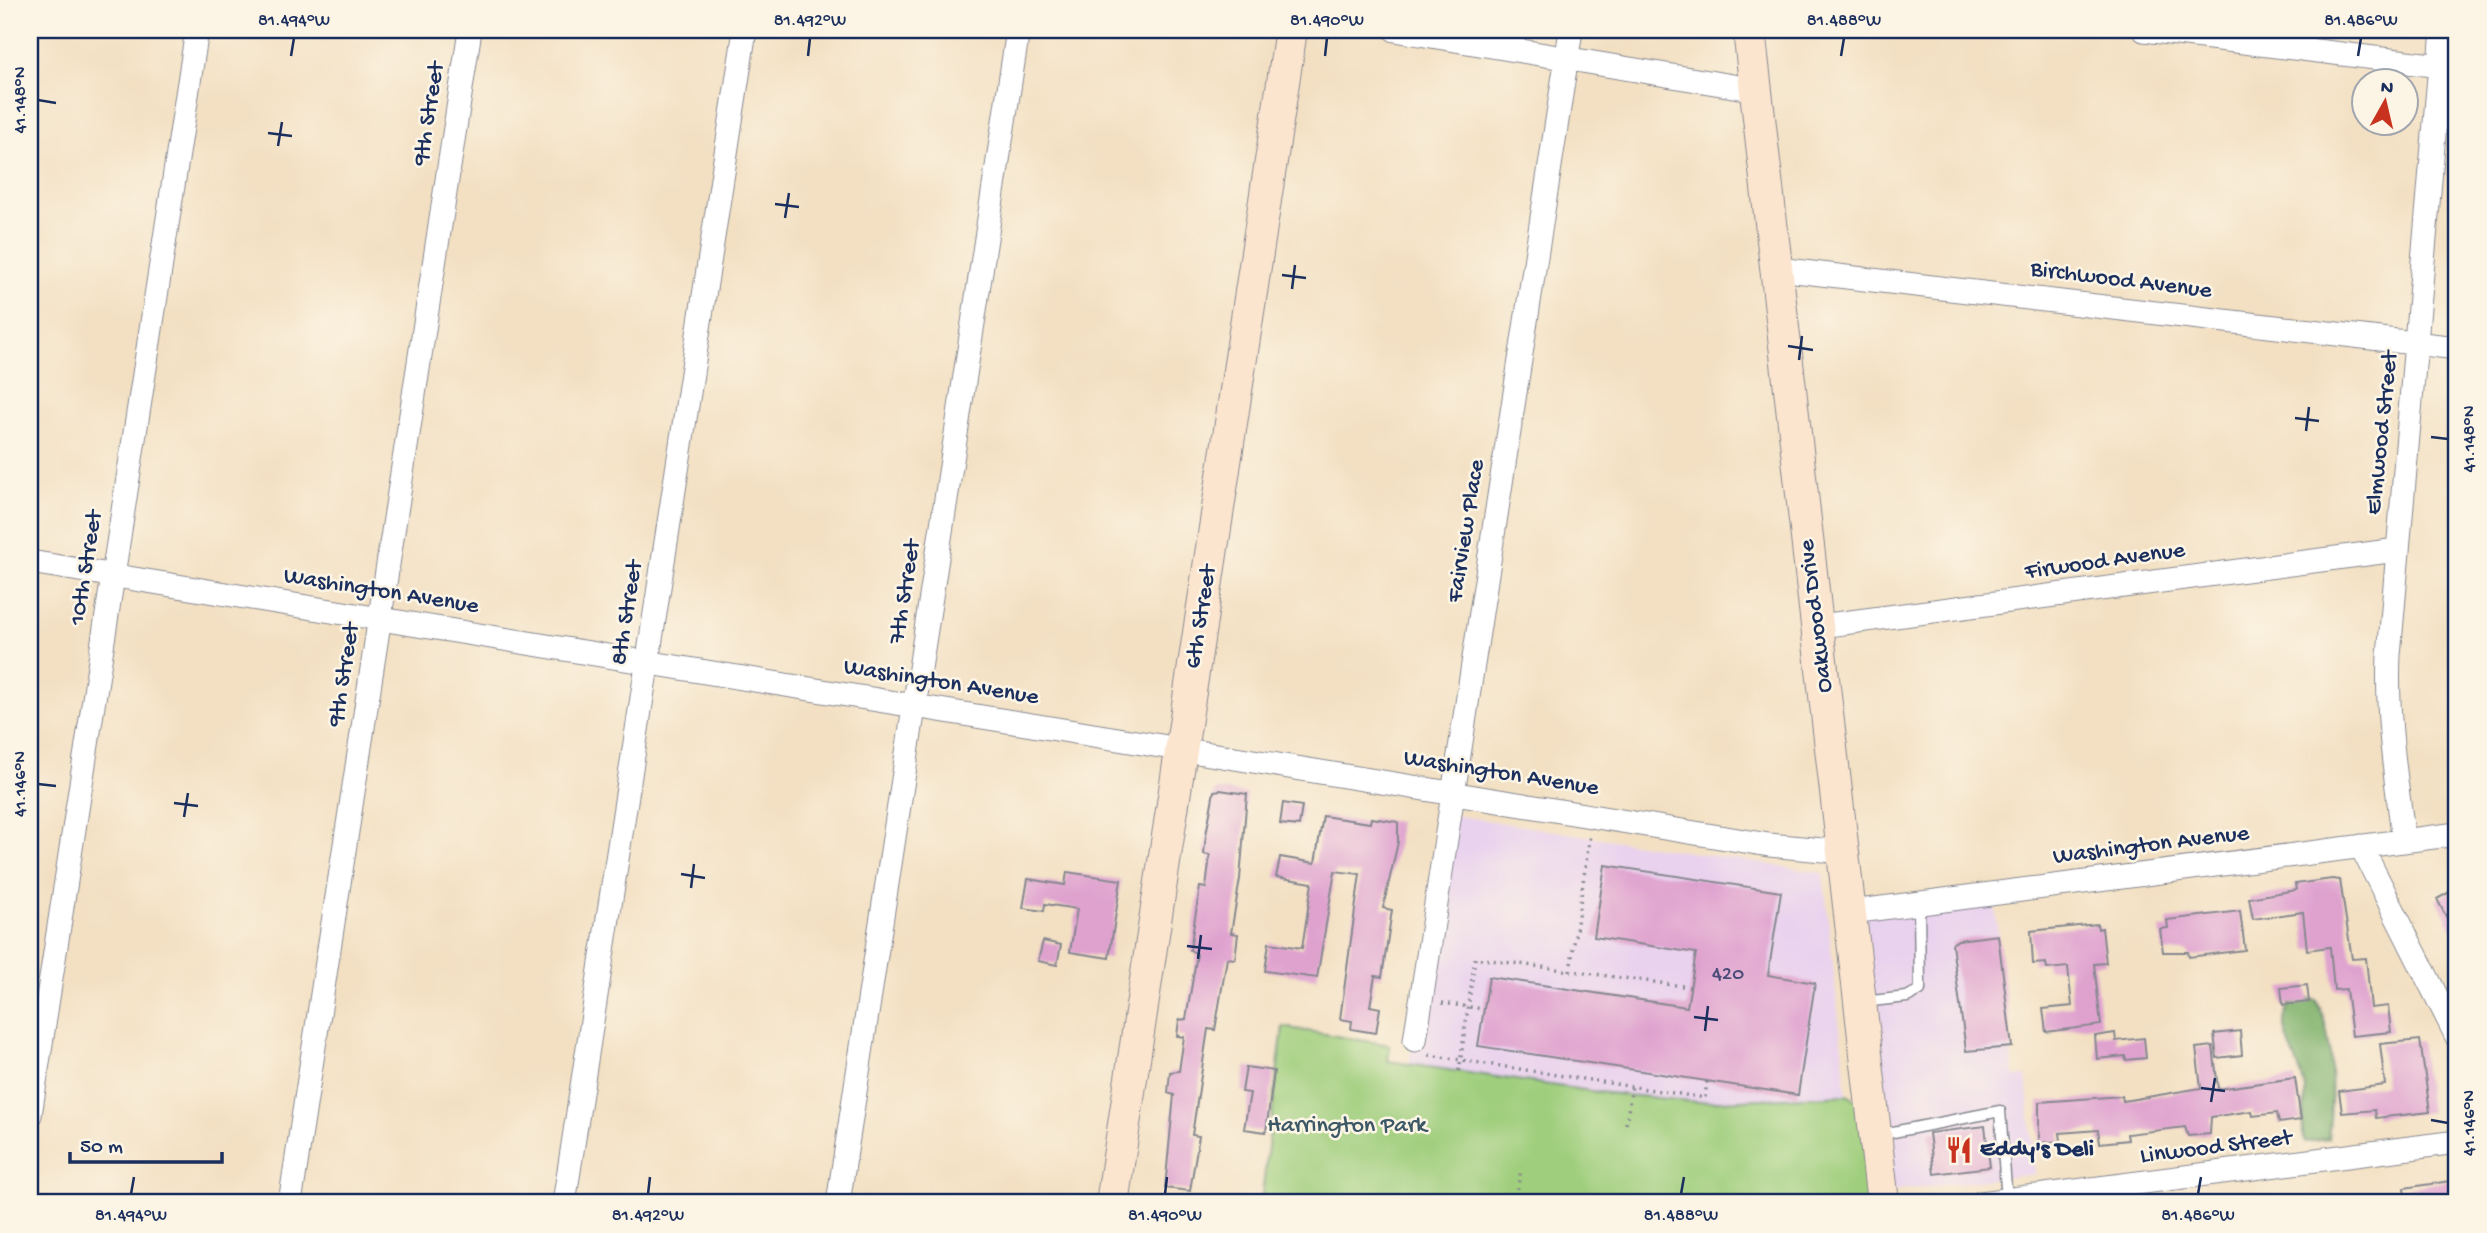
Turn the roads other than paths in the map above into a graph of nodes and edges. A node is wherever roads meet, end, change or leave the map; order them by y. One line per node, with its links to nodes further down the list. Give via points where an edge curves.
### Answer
1 (197, 30): 19 (street, 10th Street)
2 (470, 30): 20 (street, 9th Street)
3 (745, 30): 22 (street, 8th Street)
4 (1018, 30): 23 (street, 7th Street)
5 (1291, 30): 24 (street, 6th Street)
6 (1395, 30): 11 (street)
7 (1572, 30): 11 (street, Fairview Place)
8 (1749, 30): 13 (street, Oakwood Drive)
9 (2144, 30): 12 (street)
10 (2443, 30): 12 (street, Elmwood Street)
11 (1568, 58): 13 (street); 25 (street, Fairview Place)
12 (2448, 67): 15 (street, Elmwood Street)
13 (1757, 90): 14 (street, Oakwood Drive)
14 (1778, 269): 15 (street, Birchwood Avenue); 21 (street, Oakwood Drive)
15 (2418, 343): 16 (street, Birchwood Avenue); 17 (street, Elmwood Street)
16 (2457, 348)
17 (2397, 550): 21 (street, Firwood Avenue); 27 (street, Elmwood Street, via 2388,687)
18 (30, 562): 19 (street, Washington Avenue)
19 (113, 577): 20 (street, Washington Avenue); 35 (street, 10th Street)
20 (380, 619): 22 (street, Washington Avenue); 39 (street, 9th Street)
21 (1820, 626): 29 (street, Oakwood Drive)
22 (647, 662): 23 (street, Washington Avenue); 40 (street, 8th Street)
23 (915, 704): 24 (street, Washington Avenue); 41 (street, 7th Street)
24 (1181, 749): 25 (street, Washington Avenue); 42 (street, 6th Street)
25 (1455, 793): 29 (street, Washington Avenue, via 1769,845); 34 (street, Fairview Place)
26 (2457, 835): 27 (street, Washington Avenue)
27 (2404, 841): 28 (street, Washington Avenue)
28 (2361, 845): 30 (street, Washington Avenue); 33 (street)
29 (1844, 852): 31 (street, Oakwood Drive)
30 (1919, 904): 31 (street, Washington Avenue); 32 (lane, via 1920,990 1907,998)
31 (1851, 912): 32 (street, Oakwood Drive)
32 (1860, 1002): 36 (street, Oakwood Drive)
33 (2457, 1037)
34 (1417, 1046)
35 (30, 1115)
36 (1875, 1136): 38 (lane, via 2000,1111); 43 (street, Oakwood Drive)
37 (2457, 1142): 38 (street, Linwood Street)
38 (2007, 1200): 44 (street, Linwood Street)
39 (290, 1203)
40 (564, 1203)
41 (838, 1203)
42 (1112, 1203)
43 (1883, 1203)
44 (1981, 1203)

